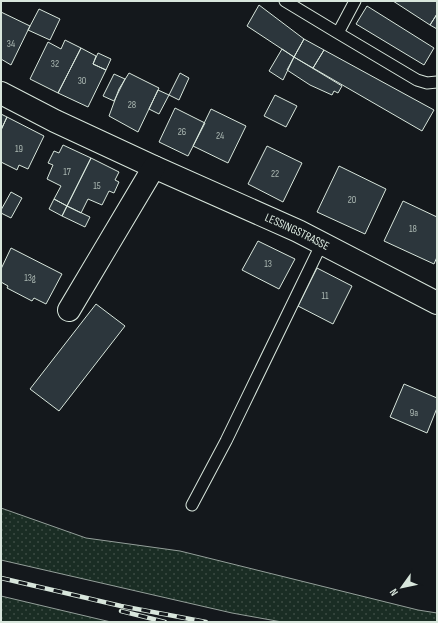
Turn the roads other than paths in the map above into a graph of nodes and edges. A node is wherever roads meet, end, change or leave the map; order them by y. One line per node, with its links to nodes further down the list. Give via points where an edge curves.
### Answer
1 (284, 1): 3 (lane)
2 (355, 1): 3 (lane)
3 (338, 33): 4 (lane, via 417,80)
4 (437, 82)
5 (1, 94): 6 (street, LESSINGSTRASSE)
6 (154, 167): 7 (street, LESSINGSTRASSE); 9 (street)
7 (322, 243): 8 (street, LESSINGSTRASSE); 10 (lane, via 230,434)
8 (437, 303)
9 (69, 310)
10 (192, 505)

